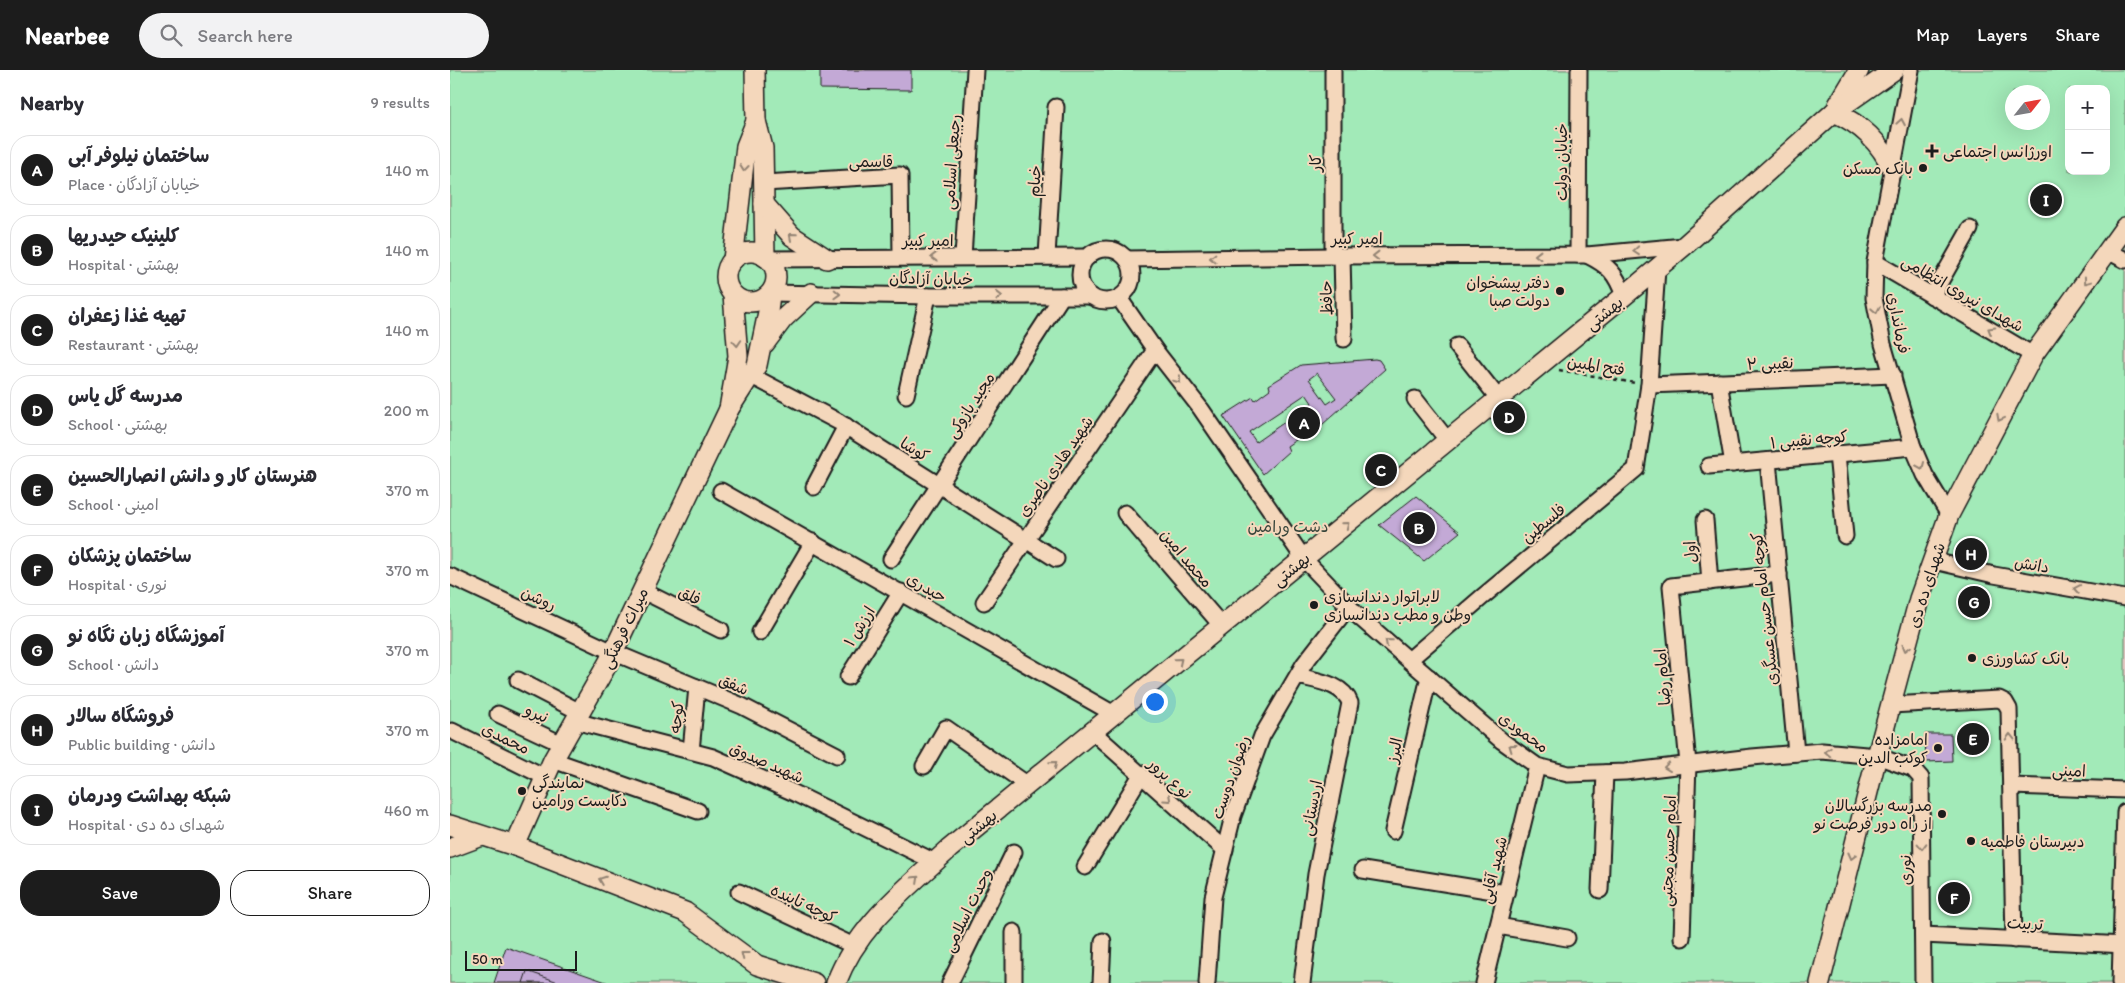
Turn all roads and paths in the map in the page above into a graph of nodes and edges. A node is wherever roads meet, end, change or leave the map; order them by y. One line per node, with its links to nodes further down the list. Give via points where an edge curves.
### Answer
1 (755, 70): 10 (main road)
2 (975, 70): 22 (street, رجبعلی اسلامی)
3 (1333, 70): 20 (street, کار)
4 (1579, 70): 18 (street, خیابان دولت)
5 (1860, 70): 9 (main road)
6 (1894, 70): 9 (main road)
7 (1911, 70): 11 (street, فرمانداری, one-way to 7)
8 (1056, 107): 19 (street, خیام)
9 (1834, 112): 11 (main road, via 1870,135); 16 (main road, بهشتی)
10 (756, 121): 12 (main road, via 763,148); 27 (main road, one-way to 27, via 746,146)
11 (1893, 170): 29 (street, فرمانداری)
12 (764, 182): 13 (main road); 21 (street, قاسمی, via 900,175)
13 (764, 204): 24 (main road); 25 (main road, one-way to 13, via 792,236)
14 (2125, 227): 17 (main road, شهدای ده دی)
15 (1970, 229): 38 (street)
16 (1684, 246): 18 (street, امیر کبیر, one-way to 18); 30 (main road, بهشتی)
17 (2108, 251): 28 (street); 44 (main road, شهدای ده دی, one-way to 44)
18 (1582, 255): 20 (street, امیر کبیر, one-way to 20); 37 (street, via 1605,264 1618,279)
19 (1046, 256): 22 (street, امیر کبیر); 23 (street, امیر کبیر)
20 (1337, 256): 26 (street, امیر کبیر, one-way to 26); 40 (street, حافظ)
21 (901, 257): 22 (street, امیر کبیر, one-way to 21); 25 (street, امیر کبیر)
22 (962, 257)
23 (1088, 257): 26 (street, via 1104,249); 36 (street, via 1080,273 1085,290)
24 (767, 258): 25 (street, امیر کبیر); 27 (main road, via 752,252); 32 (main road, via 775,272)
25 (827, 259)
26 (1127, 259): 39 (street, via 1132,276 1130,285)
27 (733, 260): 33 (main road, via 726,281)
28 (2125, 260)
29 (1875, 262): 38 (street, شهدای نیروی انتظامی); 47 (street, فرمانداری, one-way to 47, via 1874,298)
30 (1657, 269): 37 (main road, بهشتی); 49 (street, فلسطین)
31 (811, 293): 32 (street, خیابان آزادگان); 34 (street, خیابان آزادگان, one-way to 34); 42 (main road, via 782,319)
32 (770, 294): 33 (main road, via 748,302); 42 (main road)
33 (733, 295): 53 (main road, one-way to 53, via 738,356)
34 (928, 296): 35 (street, خیابان آزادگان, one-way to 35); 50 (street)
35 (1062, 296): 36 (street, خیابان آزادگان); 61 (street, مجید پازوکی)
36 (1091, 296): 39 (street, via 1105,301)
37 (1624, 296): 45 (main road, بهشتی)
38 (1932, 296): 44 (street, شهدای نیروی انتظامی, one-way to 38)
39 (1119, 298): 43 (street)
40 (1344, 338)
41 (1457, 346): 52 (street)
42 (760, 350): 46 (main road, via 757,365)
43 (1155, 350): 68 (street, شهید هادی ناصری); 71 (street, one-way to 71, via 1201,409)
44 (2033, 355): 65 (main road, شهدای ده دی, one-way to 65)
45 (1538, 367): 49 (path, فتح المبین); 52 (main road, بهشتی)
46 (750, 375): 53 (main road); 54 (street, کوشا)
47 (1893, 375): 48 (street, نقیبی ۲); 56 (street, فرمانداری)
48 (1719, 382): 49 (street, نقیبی ۲); 59 (street)
49 (1649, 385): 86 (street, فلسطین, via 1636,469)
50 (906, 395)
51 (1415, 399): 55 (street)
52 (1499, 399): 55 (main road, بهشتی)
53 (730, 409): 77 (main road, میراث فرهنگی)
54 (846, 426): 61 (street, کوشا); 62 (street)
55 (1448, 441): 71 (main road, بهشتی, one-way to 55)
56 (1913, 447): 57 (street, کوچه نقیبی ۱); 65 (street, فرمانداری, one-way to 65)
57 (1838, 454): 58 (street, کوچه نقیبی ۱); 67 (street)
58 (1768, 461): 59 (street, کوچه نقیبی ۱); 74 (street, کوچه امام حسن عسگری)
59 (1733, 464): 60 (street, کوچه نقیبی ۱)
60 (1709, 466)
61 (939, 484): 68 (street, کوشا); 70 (street, مجید پازوکی)
62 (814, 487)
63 (721, 491): 69 (street, حیدری)
64 (1125, 513): 82 (street, محمد امین)
65 (1949, 515): 73 (main road, شهدای ده دی)
66 (1705, 520): 76 (street, اول)
67 (1845, 536)
68 (1025, 540): 72 (street, کوشا); 80 (street, شهید هادی ناصری)
69 (813, 542): 78 (street, حیدری); 84 (street)
70 (891, 559)
71 (1304, 559): 81 (street, محمودی); 82 (main road, بهشتی)
72 (1056, 560)
73 (1934, 561): 79 (street, دانش, one-way to 73); 92 (main road, شهدای ده دی, one-way to 92, via 1919,599)
74 (1778, 574): 76 (street); 100 (street, کوچه امام حسن عسگری)
75 (450, 576): 85 (street, روشن)
76 (1710, 582): 103 (street, امام رضا, via 1671,586)
77 (643, 590): 83 (street, فلق); 85 (main road, میراث فرهنگی)
78 (901, 592): 88 (street, ارزش ۱); 94 (street, حیدری)
79 (2125, 598)
80 (984, 602)
81 (1349, 606): 86 (street, محمودی, one-way to 81); 87 (street, رضوان دوست)
82 (1222, 626): 94 (main road, بهشتی, one-way to 82)
83 (721, 630)
84 (760, 632)
85 (614, 652): 91 (street, شفق); 95 (main road, میراث فرهنگی)
86 (1410, 660): 89 (street, محمودی)
87 (1298, 676): 119 (street, رضوان دوست, via 1262,736 1233,816); 143 (street, اردستانی, via 1339,688 1347,694 1350,703 1316,874)
88 (848, 677)
89 (1429, 677): 105 (street, محمودی, one-way to 89); 115 (street, البرز)
90 (518, 680): 95 (street, نیرو)
91 (697, 687): 99 (street, کوچه); 101 (street, شفق, via 742,706)
92 (1890, 705): 102 (main road, شهدای ده دی); 110 (street, one-way to 92, via 2009,710 2005,702 1999,699)
93 (498, 714): 98 (street, نیرو)
94 (1114, 714): 97 (main road, بهشتی)
95 (578, 716): 98 (main road, میراث فرهنگی); 99 (street, شهید صدوق)
96 (452, 731): 106 (street, محمدی)
97 (1092, 732): 108 (street, نوع پرور); 109 (main road, بهشتی, one-way to 97)
98 (562, 744): 106 (main road, میراث فرهنگی)
99 (691, 751): 121 (street, شهید صدوق, via 713,757 792,792)
100 (1796, 753): 102 (street, محمودی, one-way to 100, via 1822,751); 103 (street, محمودی)
101 (837, 755)
102 (1877, 756): 129 (street, نوری, one-way to 129, via 1914,769 1921,778); 145 (main road, شهدای ده دی, one-way to 145)
103 (1688, 764): 107 (street, محمودی, one-way to 107); 131 (street, امام حسن مجتبی)
104 (924, 766): 109 (street, via 946,728)
105 (1537, 766): 107 (street, محمودی, via 1568,774); 126 (street, شهید آقایی)
106 (549, 768): 112 (street, محمدی); 117 (main road, میراث فرهنگی)
107 (1605, 773): 124 (street)
108 (1141, 776): 119 (street, نوع پرور, one-way to 119); 122 (street)
109 (1028, 785): 121 (main road, بهشتی)
110 (2011, 786): 111 (street, امینی); 132 (street)
111 (2125, 790)
112 (698, 811)
113 (2125, 812): 134 (street)
114 (450, 824): 116 (main road)
115 (1393, 832)
116 (482, 836): 117 (main road); 118 (main road)
117 (514, 846): 136 (main road, one-way to 117, via 757,965 685,912)
118 (450, 848)
119 (1225, 850): 142 (street, رضوان دوست, via 1213,897)
120 (1014, 852): 139 (street, وحدت اسلامی)
121 (935, 862): 135 (main road, بهشتی, one-way to 121, via 880,913)
122 (1085, 867)
123 (1363, 870): 126 (street)
124 (1600, 890)
125 (740, 892): 135 (street, کوچه تابنده)
126 (1506, 893): 127 (street, شهید آقایی)
127 (1498, 926): 130 (street); 144 (street, شهید آقایی)
128 (1014, 932): 140 (street)
129 (1923, 935): 132 (street, تربیت); 146 (street, نوری)
130 (1567, 938)
131 (1682, 938)
132 (2014, 940): 134 (street, تربیت)
133 (1103, 941): 141 (street)
134 (2123, 945): 147 (street)
135 (854, 946): 138 (main road, بهشتی)
136 (789, 979): 137 (main road)
137 (814, 983)
138 (836, 983)
139 (950, 983)
140 (1014, 983)
141 (1101, 983)
142 (1207, 983)
143 (1302, 983)
144 (1484, 983)
145 (1820, 983)
146 (1923, 983)
147 (2120, 983)

